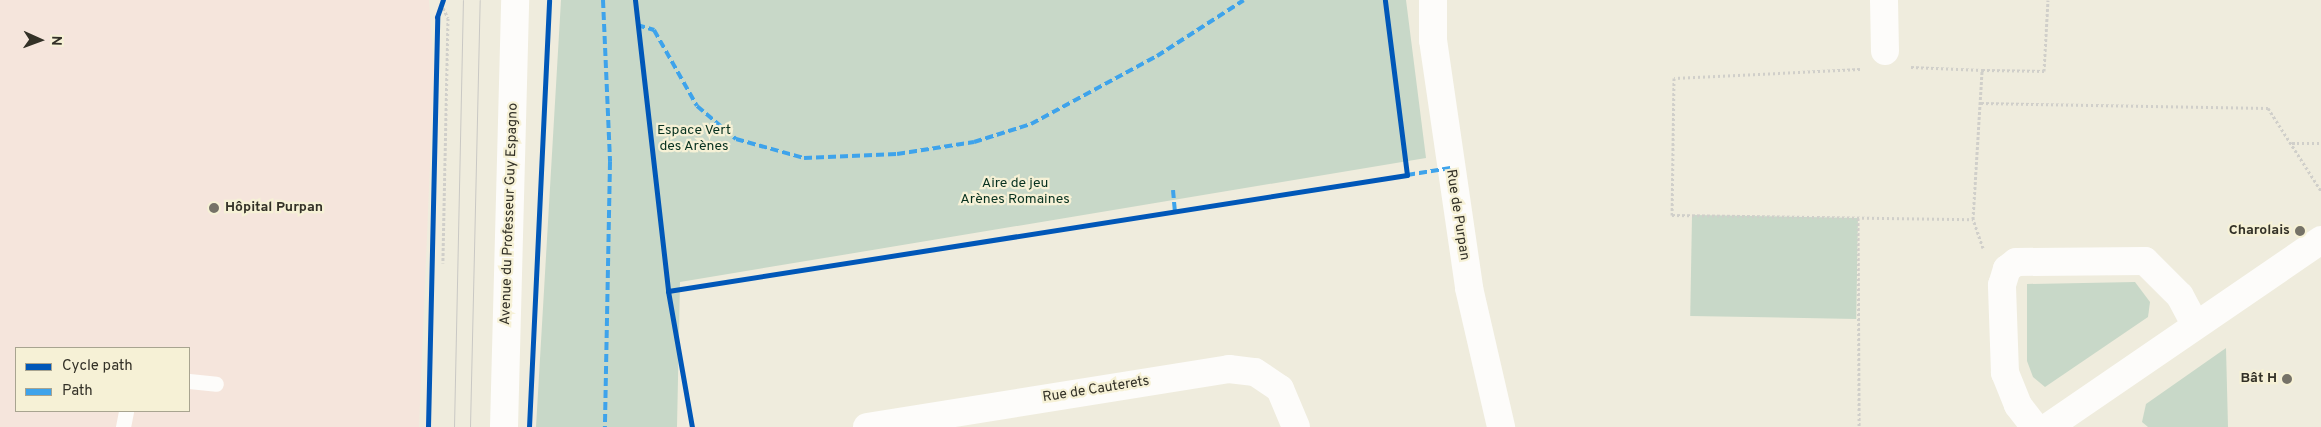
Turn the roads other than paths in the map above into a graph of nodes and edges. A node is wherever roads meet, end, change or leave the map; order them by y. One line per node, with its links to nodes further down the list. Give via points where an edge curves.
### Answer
1 (515, 0): 11 (street, Avenue du Professeur Guy Espagno)
2 (1433, 0): 14 (street, Rue de Purpan, via 1433,40 1469,288)
3 (1884, 0): 4 (street)
4 (1889, 59)
5 (2321, 240): 6 (street)
6 (2195, 324): 15 (street, via 2180,296 2146,260 2016,262 2007,269 2002,285 2005,373 2018,405); 16 (street)
7 (190, 380): 8 (lane)
8 (216, 384)
9 (126, 412): 10 (lane)
10 (124, 427)
11 (504, 427)
12 (867, 427): 13 (street, Rue de Cauterets, via 1229,369 1255,372 1280,388)
13 (1296, 427)
14 (1500, 427)
15 (2035, 427)
16 (2048, 427)

